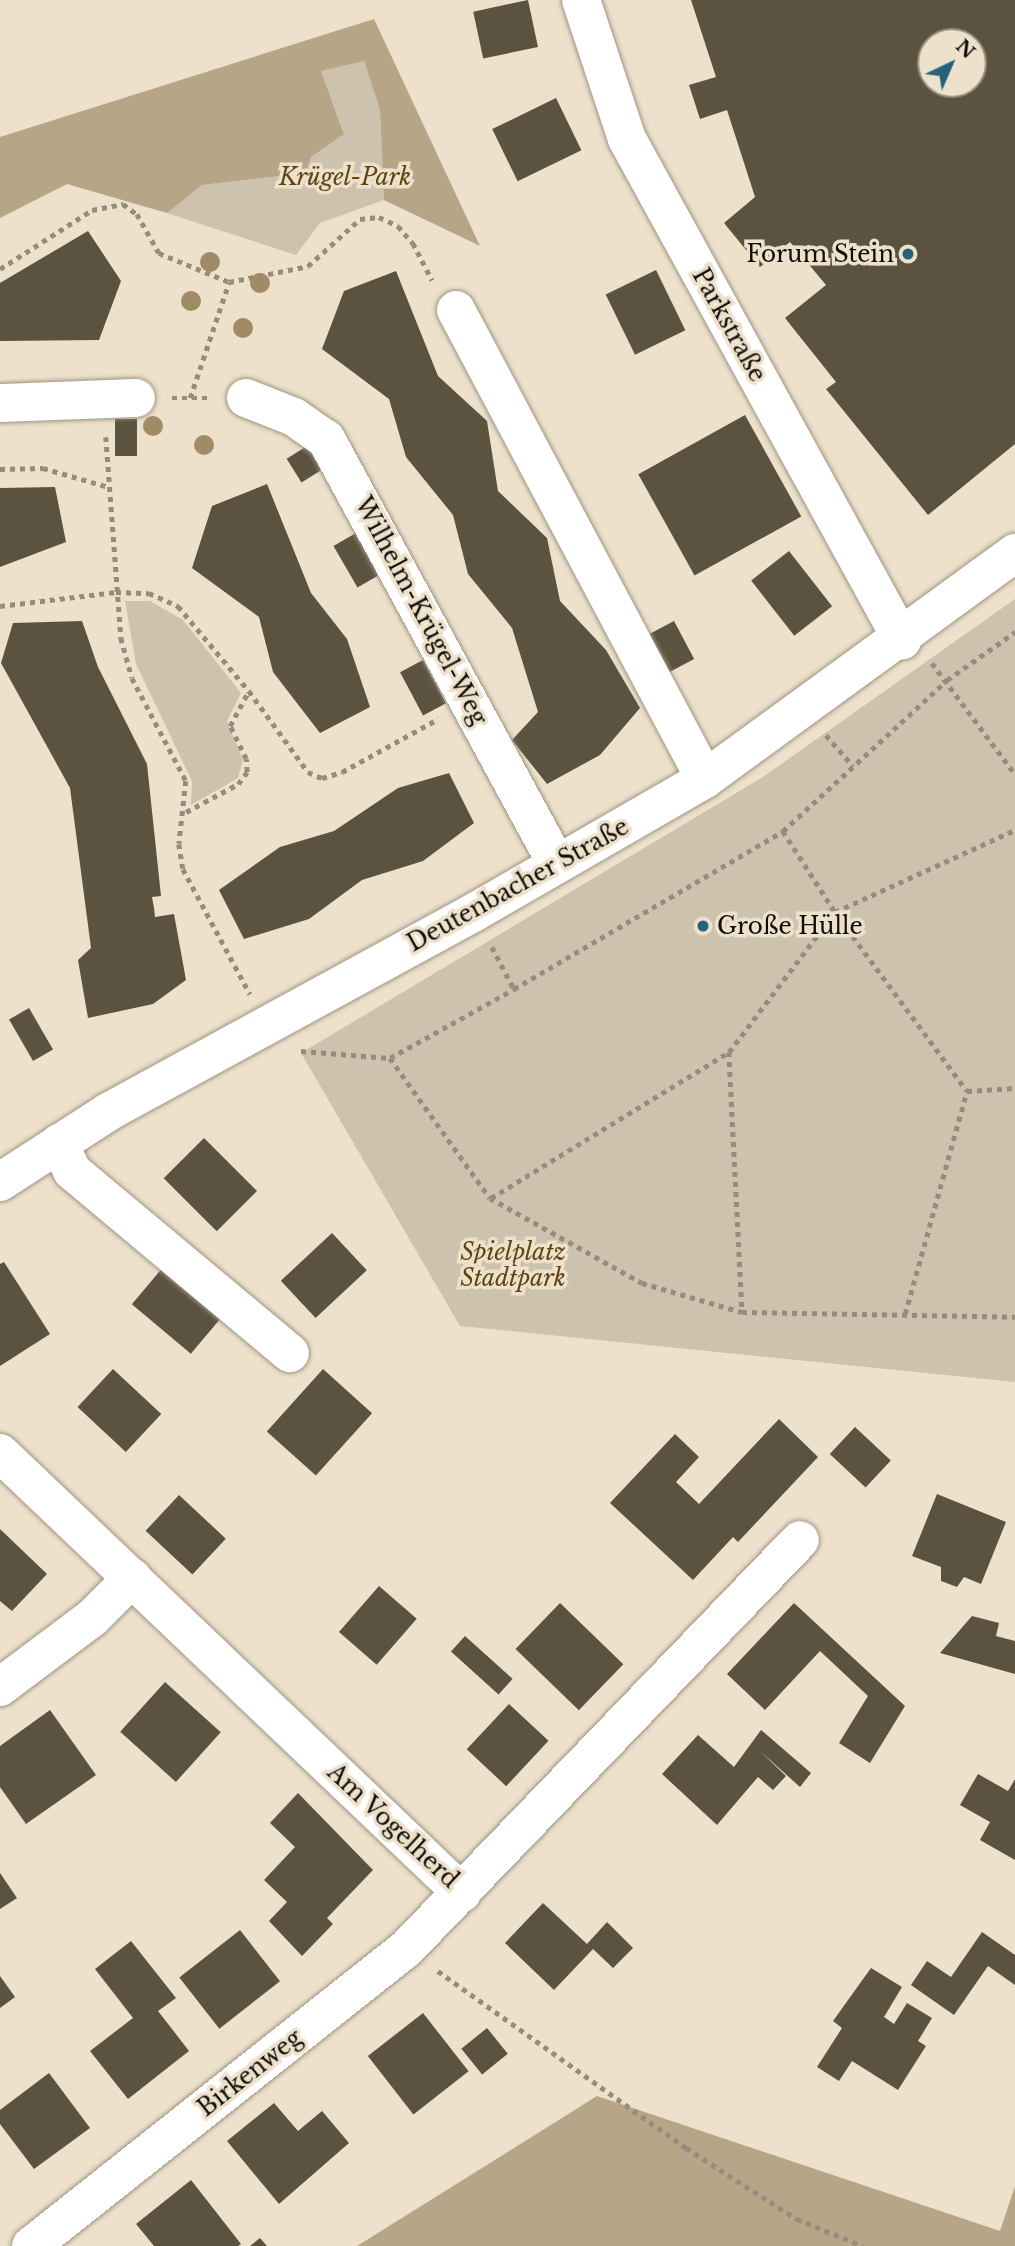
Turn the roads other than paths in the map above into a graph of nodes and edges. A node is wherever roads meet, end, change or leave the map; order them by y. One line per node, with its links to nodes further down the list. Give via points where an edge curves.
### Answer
1 (581, 0): 7 (street, Parkstraße, via 626,139)
2 (456, 310): 8 (street)
3 (246, 398): 9 (street, Wilhelm-Krügel-Weg, via 294,417 326,439)
4 (120, 399): 5 (street)
5 (0, 403)
6 (1015, 554): 7 (street, Deutenbacher Straße)
7 (902, 640): 8 (street, Deutenbacher Straße)
8 (705, 779): 9 (street, Deutenbacher Straße)
9 (557, 864): 10 (street, Deutenbacher Straße, via 266,1023)
10 (59, 1143): 11 (street, Deutenbacher Straße); 12 (street, via 72,1171)
11 (0, 1182)
12 (290, 1353)
13 (0, 1453): 15 (street, Am Vogelherd)
14 (800, 1540): 17 (street, Am Vogelherd)
15 (132, 1578): 16 (street, via 92,1618); 17 (street, Am Vogelherd)
16 (0, 1687)
17 (462, 1893): 18 (street, Birkenweg, via 405,1950)
18 (31, 2246)

